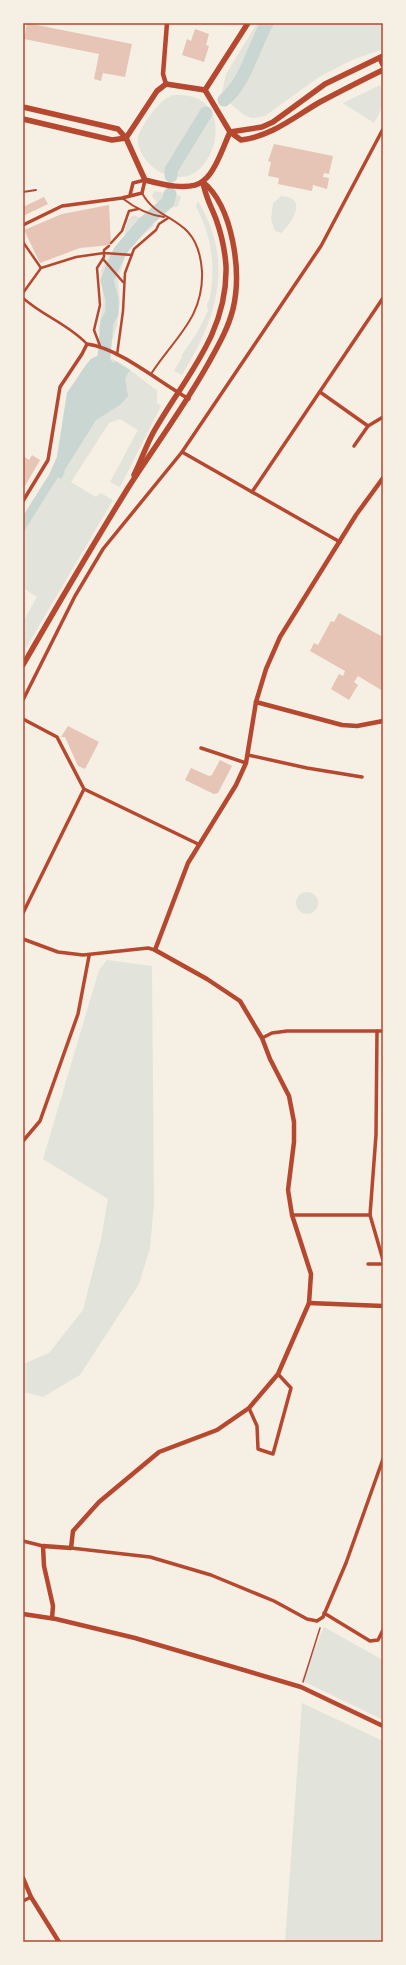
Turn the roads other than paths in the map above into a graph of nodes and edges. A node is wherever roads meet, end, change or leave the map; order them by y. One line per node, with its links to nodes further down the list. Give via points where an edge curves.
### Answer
1 (167, 23): 6 (street, via 164,74)
2 (248, 23): 7 (main road)
3 (381, 57): 4 (main road); 11 (main road, via 325,84 274,122 262,127)
4 (383, 65)
5 (383, 70): 11 (main road, via 321,102 269,134 241,140)
6 (166, 84): 7 (main road); 12 (main road, via 157,91)
7 (205, 90): 11 (main road)
8 (23, 107): 12 (main road, via 118,129)
9 (23, 119): 12 (main road, via 112,140)
10 (383, 129): 42 (street, via 321,246)
11 (230, 132): 14 (main road)
12 (126, 138): 13 (main road)
13 (145, 180): 14 (main road, via 178,186); 17 (street); 18 (street, via 133,183)
14 (203, 182): 36 (main road, via 204,194 221,236 226,264 226,291 222,309 209,341); 38 (main road, via 213,190 228,225 237,261 236,286 226,332)
15 (36, 190): 16 (lane)
16 (23, 192)
17 (142, 193): 18 (street); 21 (lane, via 152,207)
18 (130, 195): 19 (street)
19 (122, 198): 20 (lane); 22 (street, via 62,206)
20 (138, 209): 21 (lane); 24 (street, via 129,211 122,232)
21 (167, 218): 25 (street, via 139,244); 35 (lane, via 189,233 198,248 202,261 201,292 190,323)
22 (23, 225)
23 (23, 242): 27 (street)
24 (104, 252): 25 (street); 26 (street); 27 (street)
25 (132, 255): 28 (street)
26 (103, 259): 28 (street); 33 (street, via 97,268 100,305 94,330)
27 (40, 268): 29 (street)
28 (124, 282): 34 (street)
29 (23, 293)
30 (23, 298): 32 (street, via 33,307 75,332)
31 (383, 298): 37 (street)
32 (87, 344): 33 (street); 46 (street, via 60,387 48,460)
33 (100, 346): 34 (street)
34 (117, 354): 35 (street)
35 (150, 375): 36 (street)
36 (178, 392): 38 (street); 44 (main road, via 152,434)
37 (320, 392): 40 (street); 45 (street)
38 (189, 399): 44 (main road)
39 (383, 417): 40 (street)
40 (368, 426): 41 (street)
41 (354, 446)
42 (182, 452): 45 (street); 49 (street, via 103,549 75,596)
43 (383, 478): 47 (street)
44 (129, 488): 48 (main road)
45 (252, 492): 47 (street)
46 (23, 501)
47 (340, 542): 50 (street, via 280,637 266,669)
48 (23, 665)
49 (23, 700)
50 (256, 702): 52 (street, via 342,725 357,726); 54 (street)
51 (23, 719): 57 (street, via 57,737)
52 (383, 721)
53 (201, 748): 55 (street)
54 (248, 755): 55 (street); 56 (street)
55 (246, 763): 58 (street, via 236,785)
56 (362, 777)
57 (84, 790): 58 (street); 59 (street)
58 (198, 844): 61 (street, via 188,863)
59 (23, 913)
60 (23, 939): 62 (street, via 58,952)
61 (155, 950): 62 (street, via 148,948); 65 (street, via 240,1001)
62 (89, 956): 66 (street, via 78,1014 40,1121)
63 (377, 1031): 64 (street); 65 (street, via 287,1031 272,1033); 68 (street, via 376,1135)
64 (383, 1031)
65 (262, 1038): 67 (street, via 288,1096 294,1122 288,1190)
66 (23, 1141)
67 (292, 1215): 68 (street); 72 (street, via 311,1274)
68 (370, 1216): 69 (street)
69 (383, 1260)
70 (368, 1264): 71 (street)
71 (383, 1264)
72 (309, 1303): 73 (street); 74 (street)
73 (383, 1306)
74 (278, 1374): 75 (street); 75 (street, via 291,1388 273,1454 258,1449 257,1426)
75 (249, 1408): 79 (street, via 217,1430 159,1452 99,1502 74,1532)
76 (383, 1459): 80 (street, via 346,1563)
77 (23, 1541): 78 (street)
78 (43, 1546): 79 (street); 82 (street, via 44,1566 53,1606)
79 (71, 1548): 80 (street, via 150,1557 211,1576 274,1601 307,1620 317,1621)
80 (324, 1613): 83 (street, via 370,1641 378,1640)
81 (23, 1614): 82 (street)
82 (52, 1618): 84 (street, via 135,1638 301,1688)
83 (383, 1630)
84 (383, 1726)
85 (23, 1878): 86 (street)
86 (31, 1897): 87 (street); 88 (street)
87 (23, 1901)
88 (59, 1942)

